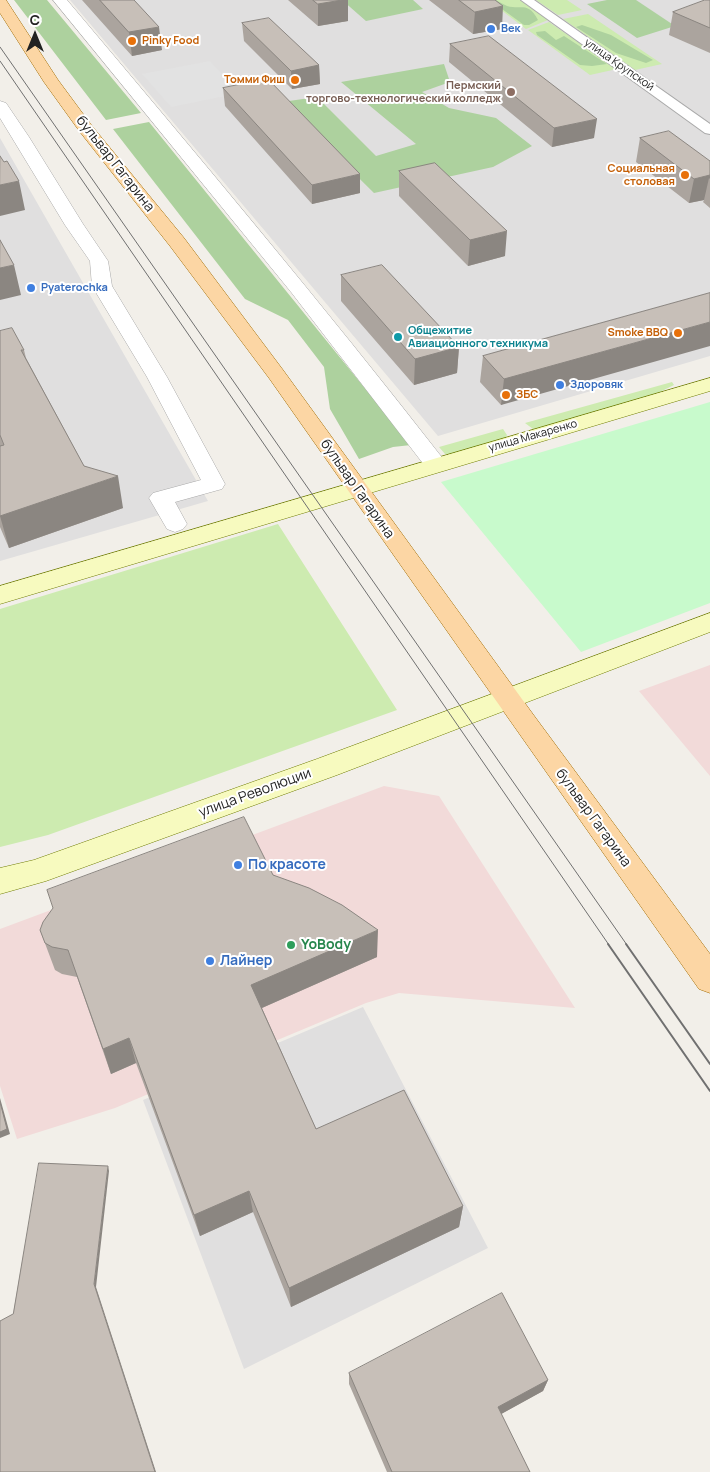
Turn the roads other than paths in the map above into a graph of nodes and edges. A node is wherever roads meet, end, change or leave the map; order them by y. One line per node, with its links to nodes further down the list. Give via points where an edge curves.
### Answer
1 (60, 0): 7 (street, via 307,299 391,403)
2 (527, 0): 5 (street, улица Крупской)
3 (0, 2): 8 (main road, бульвар Гагарина, via 86,129 276,374)
4 (0, 106): 9 (street, via 98,261 102,286 157,377 214,484 161,498)
5 (710, 130)
6 (710, 384): 7 (main road, улица Макаренко)
7 (436, 465): 8 (main road, улица Макаренко)
8 (357, 489): 10 (main road); 12 (main road, бульвар Гагарина)
9 (175, 524)
10 (0, 595)
11 (710, 622): 12 (main road)
12 (507, 698): 13 (main road, улица Революции, via 327,767 35,872); 14 (main road, бульвар Гагарина)
13 (0, 881)
14 (710, 979)

